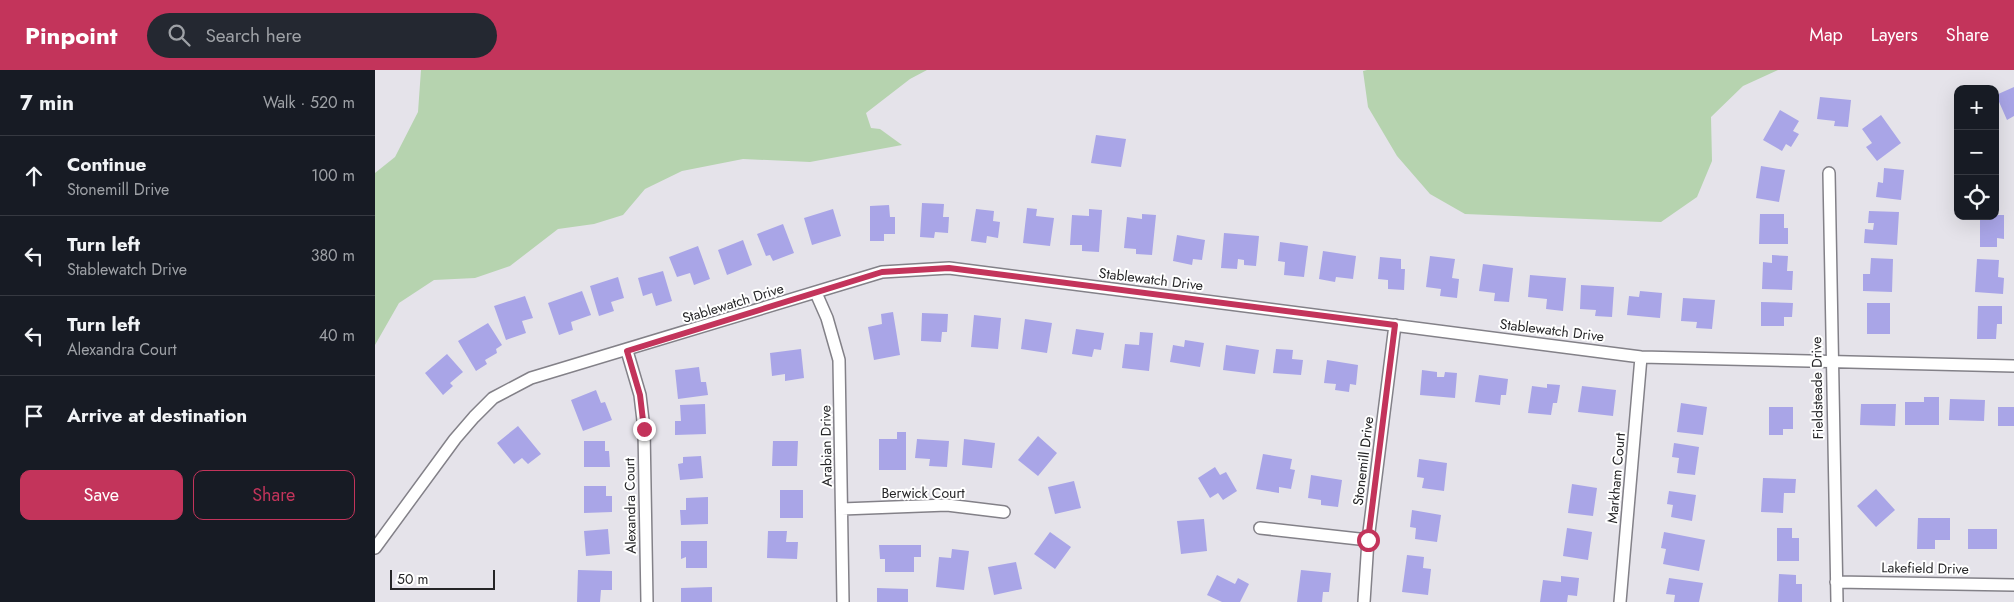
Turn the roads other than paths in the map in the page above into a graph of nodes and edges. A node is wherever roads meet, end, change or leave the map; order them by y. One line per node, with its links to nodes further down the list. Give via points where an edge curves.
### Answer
1 (1829, 173): 6 (street, Fieldsteade Drive)
2 (816, 293): 3 (street, Stablewatch Drive, via 882,272 949,268); 4 (street, Stablewatch Drive); 8 (street, Arabian Drive, via 839,360)
3 (1395, 325): 5 (street, Stablewatch Drive); 11 (street, Stonemill Drive)
4 (627, 351): 12 (street, Stablewatch Drive, via 531,378 493,398 455,439); 15 (street, Alexandra Court, via 640,395 644,429)
5 (1641, 357): 6 (street, Stablewatch Drive); 18 (street, Markham Court)
6 (1831, 362): 7 (street, Stablewatch Drive); 13 (street, Fieldsteade Drive)
7 (2014, 366)
8 (842, 509): 9 (street, Berwick Court, via 947,505); 16 (street, Arabian Drive)
9 (1004, 512)
10 (1259, 528): 11 (street)
11 (1368, 540): 17 (street, Stonemill Drive)
12 (375, 548)
13 (1836, 582): 14 (street, Lakefield Drive); 19 (street, Fieldsteade Drive)
14 (2014, 584)
15 (647, 602)
16 (843, 602)
17 (1364, 602)
18 (1621, 602)
19 (1837, 602)

